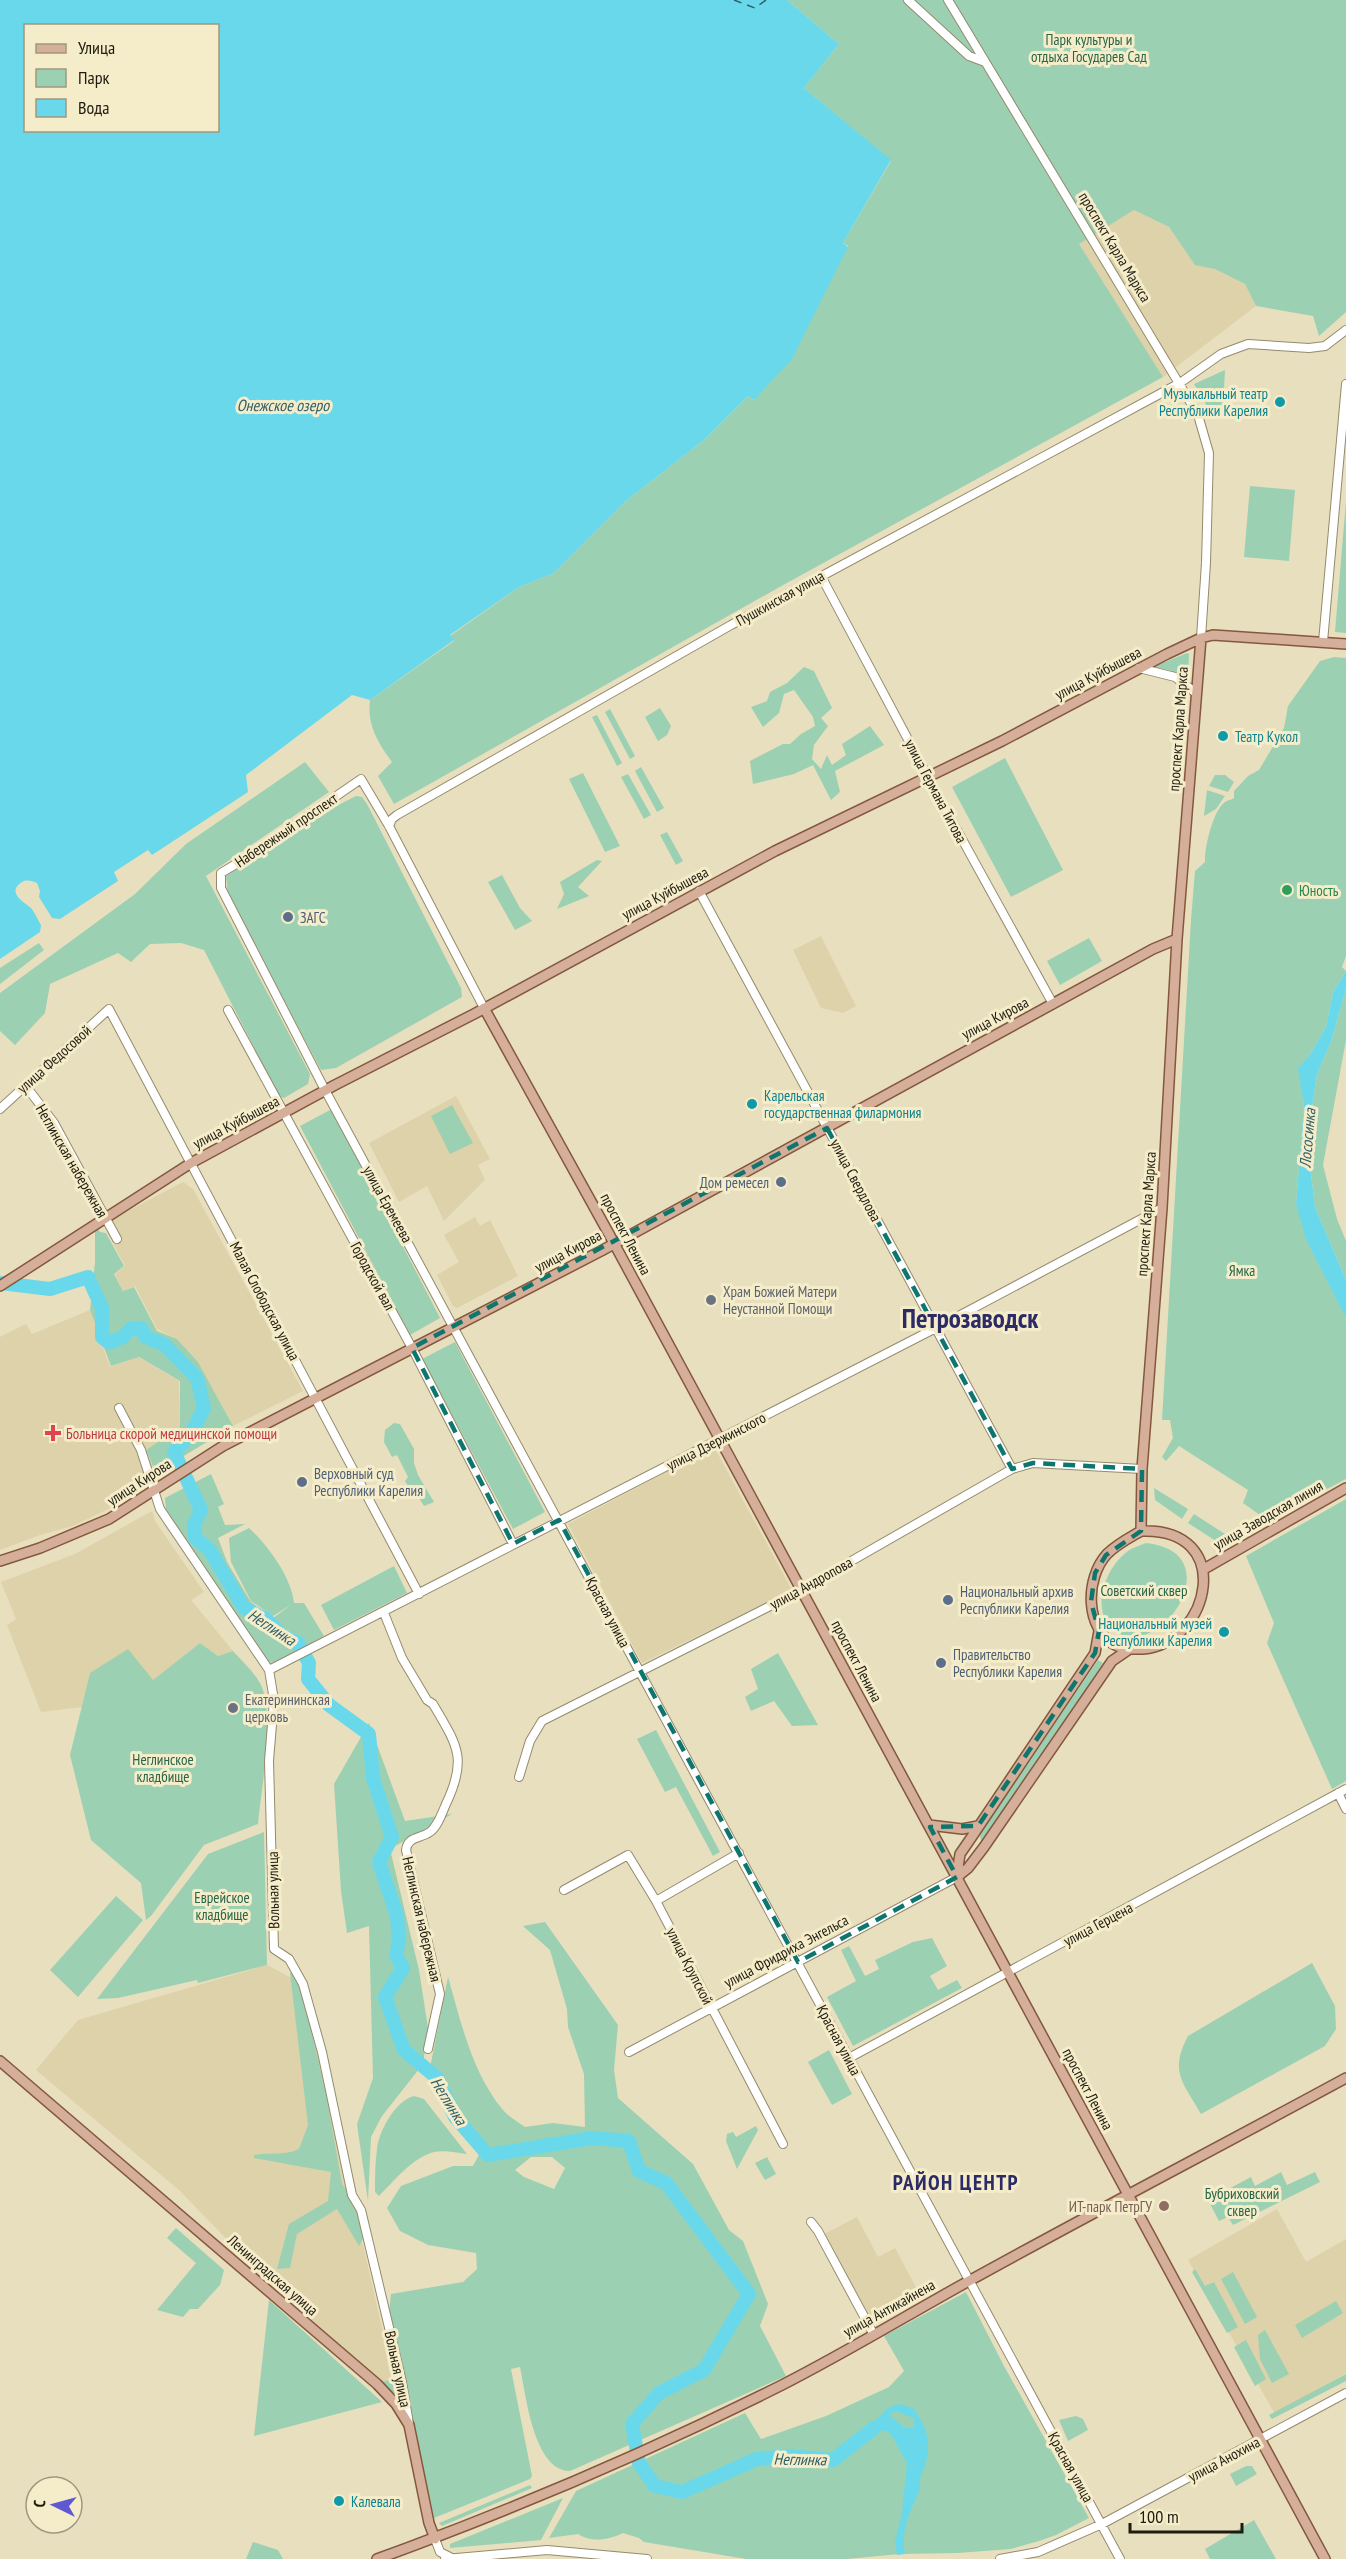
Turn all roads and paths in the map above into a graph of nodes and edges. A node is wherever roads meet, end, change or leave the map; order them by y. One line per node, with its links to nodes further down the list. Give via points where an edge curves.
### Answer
1 (908, 0): 3 (street, via 969,56)
2 (948, 0): 3 (street, проспект Карла Маркса)
3 (985, 62): 5 (street, проспект Карла Маркса)
4 (1346, 330): 5 (street, Пушкинская улица, via 1325,346 1248,344 1221,354)
5 (1180, 382): 7 (street, Пушкинская улица); 8 (street, проспект Карла Маркса, via 1198,415 1209,453)
6 (1346, 384): 9 (street)
7 (821, 576): 13 (street, улица Германа Титова); 15 (street, Пушкинская улица, via 398,815)
8 (1201, 638): 9 (main road, улица Куйбышева, via 1213,635); 11 (main road, улица Куйбышева); 12 (main road, проспект Карла Маркса)
9 (1323, 642): 10 (main road, улица Куйбышева)
10 (1346, 644)
11 (1139, 668): 12 (street, via 1175,677); 13 (main road, улица Куйбышева)
12 (1196, 693): 18 (main road, проспект Карла Маркса)
13 (929, 778): 17 (main road, улица Куйбышева); 19 (street, улица Германа Титова)
14 (361, 779): 15 (street, проспект Ленина); 16 (street, Набережный проспект, via 221,873)
15 (389, 825): 20 (street, проспект Ленина)
16 (220, 885): 24 (street, улица Еремеева)
17 (699, 891): 20 (main road, улица Куйбышева); 27 (street, улица Свердлова)
18 (1177, 939): 19 (main road, улица Кирова); 29 (main road, проспект Карла Маркса)
19 (1053, 1004): 27 (main road, улица Кирова)
20 (484, 1008): 24 (main road, улица Куйбышева); 32 (main road, проспект Ленина)
21 (109, 1009): 23 (street, улица Федосовой); 28 (street, Малая Слободская улица)
22 (228, 1010): 26 (street, Городской вал)
23 (25, 1085): 25 (street, улица Федосовой); 30 (street, Неглинская набережная, via 54,1123)
24 (325, 1090): 26 (main road, улица Куйбышева); 34 (street, улица Еремеева)
25 (0, 1109)
26 (284, 1113): 28 (main road, улица Куйбышева); 36 (street, Городской вал)
27 (828, 1128): 32 (main road, улица Кирова); 35 (street, улица Свердлова)
28 (191, 1163): 30 (main road, улица Куйбышева); 37 (street, Малая Слободская улица)
29 (1162, 1208): 35 (street, улица Дзержинского); 41 (main road, проспект Карла Маркса)
30 (105, 1219): 31 (street, Неглинская набережная); 33 (main road, улица Куйбышева)
31 (117, 1239)
32 (614, 1244): 34 (main road, улица Кирова); 39 (main road, проспект Ленина)
33 (0, 1286)
34 (454, 1327): 36 (main road, улица Кирова); 44 (street, улица Еремеева)
35 (936, 1328): 39 (street, улица Дзержинского); 40 (street, улица Свердлова)
36 (412, 1348): 37 (main road, улица Кирова); 46 (street, Городской вал)
37 (317, 1400): 43 (main road, улица Кирова, via 233,1441); 50 (street, Малая Слободская улица)
38 (119, 1408): 43 (street, Вольная улица, via 141,1450)
39 (720, 1439): 44 (street, улица Дзержинского); 49 (main road, проспект Ленина)
40 (1012, 1469): 41 (street, улица Андропова, via 1033,1463); 49 (street, улица Андропова)
41 (1142, 1469): 45 (main road, проспект Карла Маркса)
42 (1346, 1488): 48 (main road, улица Заводская линия)
43 (153, 1492): 47 (main road, улица Кирова, via 109,1519); 54 (street, Вольная улица, via 160,1509)
44 (560, 1520): 46 (street, улица Дзержинского); 55 (street, Красная улица)
45 (1141, 1531): 48 (main road, via 1159,1531 1180,1538 1195,1550); 52 (main road, via 1106,1555 1095,1574 1091,1602)
46 (510, 1546): 50 (street, улица Дзержинского)
47 (0, 1561)
48 (1204, 1569): 53 (main road, via 1197,1605 1181,1633 1155,1648)
49 (801, 1590): 55 (street, улица Андропова); 60 (main road, проспект Ленина)
50 (419, 1594): 51 (street, улица Дзержинского)
51 (384, 1613): 54 (street, улица Дзержинского); 71 (street, Неглинская набережная, via 402,1658 457,1745 459,1769 435,1827 406,1844 440,1994)
52 (1100, 1631): 53 (main road); 61 (main road, via 1095,1653)
53 (1128, 1650): 63 (main road, улица Фридриха Энгельса, via 1112,1660)
54 (269, 1670): 83 (street, Вольная улица, via 274,1700 269,1761 274,1949 289,1959 303,1984 350,2186 363,2220 402,2382)
55 (639, 1671): 56 (street, улица Андропова, via 542,1721 530,1742); 64 (street, Красная улица)
56 (519, 1777)
57 (1346, 1789): 58 (street, улица Герцена)
58 (1338, 1793): 59 (street); 69 (street, улица Герцена)
59 (1346, 1809)
60 (929, 1825): 61 (main road, via 962,1829); 65 (main road, проспект Ленина)
61 (978, 1826): 62 (main road)
62 (971, 1838): 63 (main road, via 976,1846); 65 (main road, via 957,1863)
63 (984, 1847): 65 (main road, улица Фридриха Энгельса)
64 (739, 1853): 67 (street); 68 (street, Красная улица)
65 (957, 1877): 68 (street, улица Фридриха Энгельса); 69 (main road, проспект Ленина)
66 (564, 1890): 67 (street, улица Крупской, via 628,1855)
67 (656, 1901): 70 (street, улица Крупской)
68 (798, 1962): 70 (street, улица Фридриха Энгельса); 73 (street, Красная улица)
69 (1008, 1972): 73 (street, улица Герцена); 78 (main road, проспект Ленина)
70 (711, 2008): 72 (street, улица Фридриха Энгельса); 77 (street, улица Крупской)
71 (428, 2049)
72 (629, 2052)
73 (849, 2058): 80 (street, Красная улица)
74 (3, 2063): 75 (main road); 83 (main road, Ленинградская улица, via 377,2384)
75 (0, 2074)
76 (1346, 2078): 78 (main road, улица Антикайнена)
77 (783, 2144)
78 (1128, 2195): 80 (main road, улица Антикайнена); 84 (main road, проспект Ленина)
79 (811, 2222): 81 (street)
80 (969, 2281): 81 (main road, улица Антикайнена); 85 (street, Красная улица)
81 (874, 2335): 86 (main road, улица Антикайнена, via 673,2437)
82 (1346, 2392): 84 (street, улица Анохина)
83 (409, 2425): 86 (main road, Ленинградская улица)
84 (1261, 2439): 85 (street, улица Анохина); 94 (main road, проспект Ленина)
85 (1102, 2524): 92 (street, улица Анохина, via 1038,2552); 93 (street, Красная улица)
86 (435, 2539): 88 (street, Ленинградская улица, via 440,2552); 89 (main road, улица Антикайнена)
87 (547, 2550): 88 (street); 90 (street); 91 (street)
88 (448, 2558)
89 (376, 2559)
90 (547, 2559)
91 (647, 2559)
92 (1000, 2559)
93 (1120, 2559)
94 (1325, 2559)

